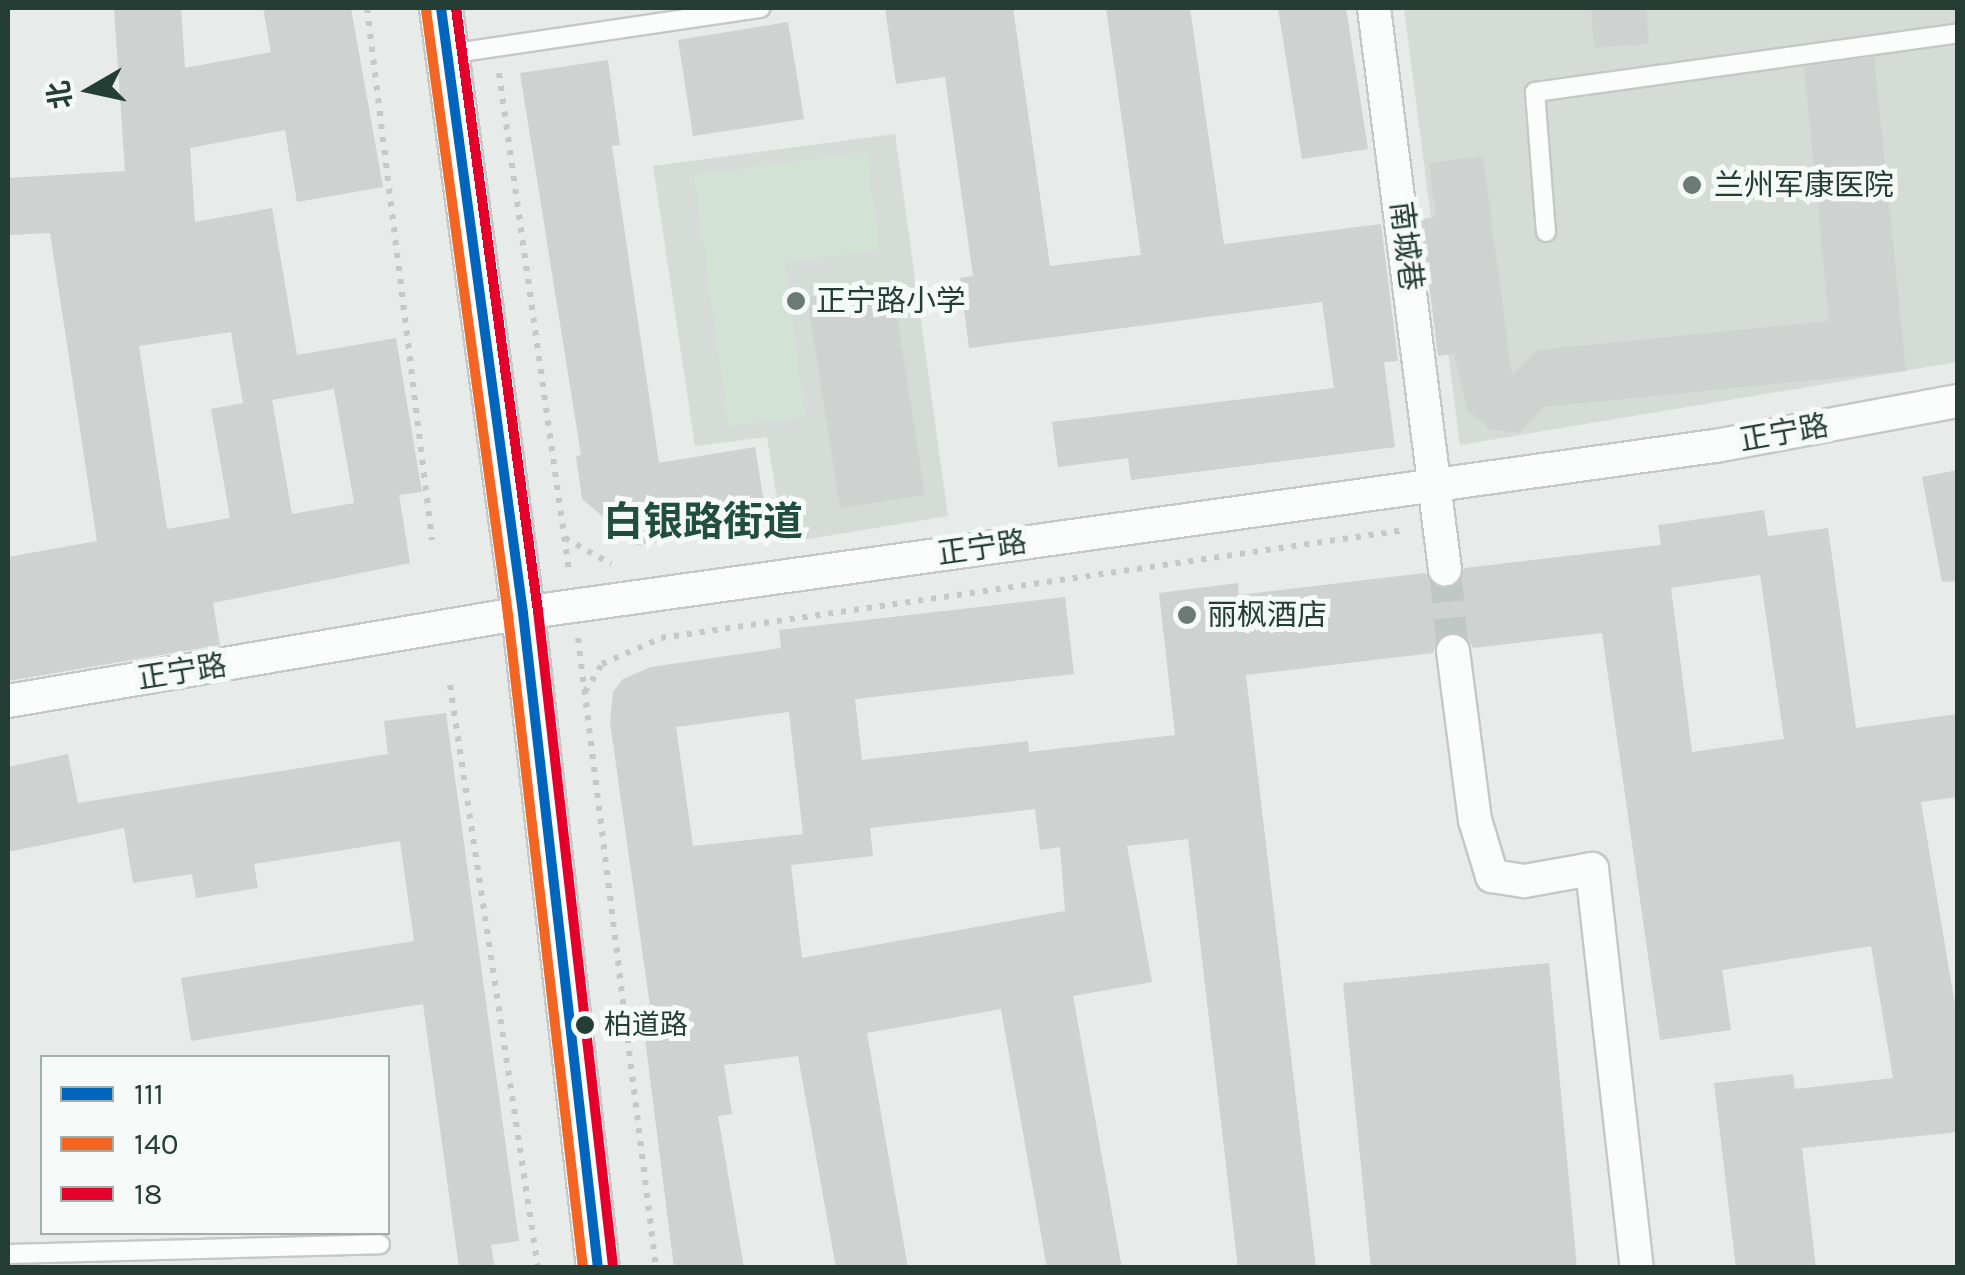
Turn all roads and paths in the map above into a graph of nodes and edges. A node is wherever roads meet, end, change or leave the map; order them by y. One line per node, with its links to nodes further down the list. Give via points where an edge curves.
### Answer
1 (366, 8): 11 (path)
2 (441, 8): 7 (street)
3 (761, 8): 6 (lane)
4 (1374, 8): 10 (street, 南城巷)
5 (1958, 33): 8 (lane, via 1535,92)
6 (495, 46): 7 (lane); 13 (path)
7 (448, 54): 14 (street)
8 (1546, 232)
9 (1958, 402): 10 (street, 正宁路, via 1715,446)
10 (1438, 485): 12 (street, 南城巷); 13 (street, 正宁路)
11 (432, 540)
12 (1446, 570)
13 (574, 606): 14 (street, 正宁路); 22 (path)
14 (523, 613): 17 (street, 正宁路); 21 (street)
15 (1453, 650): 23 (street, via 1475,820 1492,876 1525,881 1592,869)
16 (450, 685): 20 (path)
17 (8, 701)
18 (380, 1244): 19 (lane)
19 (8, 1254)
20 (538, 1268)
21 (598, 1268)
22 (656, 1268)
23 (1638, 1268)

